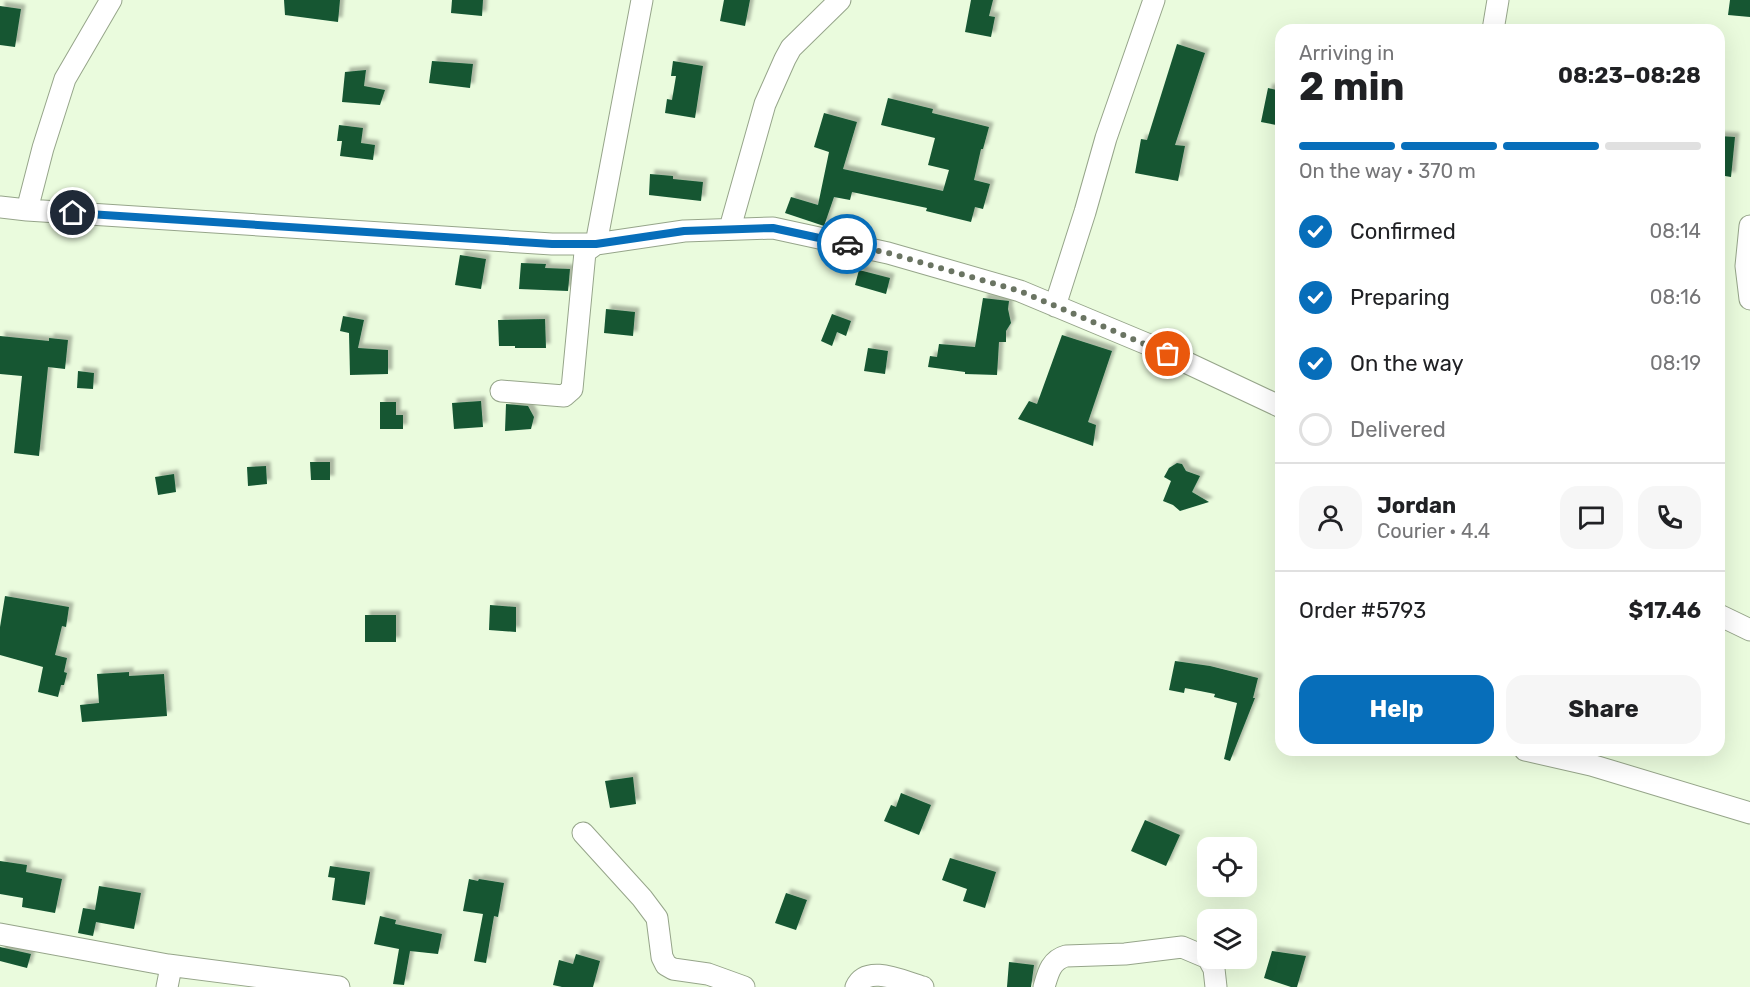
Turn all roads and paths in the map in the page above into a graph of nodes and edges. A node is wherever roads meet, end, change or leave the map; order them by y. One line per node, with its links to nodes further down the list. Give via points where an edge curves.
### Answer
1 (111, 0): 8 (street, via 65,79)
2 (642, 0): 11 (street)
3 (840, 0): 9 (street, via 791,48 785,59 765,104)
4 (1154, 0): 13 (street, via 1106,138)
5 (1498, 0): 6 (street)
6 (1494, 24)
7 (0, 207): 8 (street)
8 (27, 210): 11 (street)
9 (730, 228): 11 (street); 13 (street, via 773,228 888,253 1020,291)
10 (1750, 228): 12 (street, via 1746,266)
11 (596, 244): 14 (street, via 585,252 573,389 564,396)
12 (1750, 299)
13 (1055, 306): 15 (street)
14 (501, 391)
15 (1275, 404)
16 (1725, 618): 17 (street)
17 (1750, 630)
18 (1551, 756): 19 (street)
19 (1750, 813)
20 (583, 833): 27 (street, via 657,918 666,964)
21 (0, 934): 23 (street)
22 (1197, 953): 30 (street, via 1172,947 1066,956 1052,964)
23 (168, 965): 25 (street); 26 (street)
24 (1214, 969): 31 (street)
25 (167, 987)
26 (339, 987)
27 (744, 987)
28 (856, 987): 29 (street, via 866,976 874,974)
29 (922, 987)
30 (1044, 987)
31 (1216, 987)

